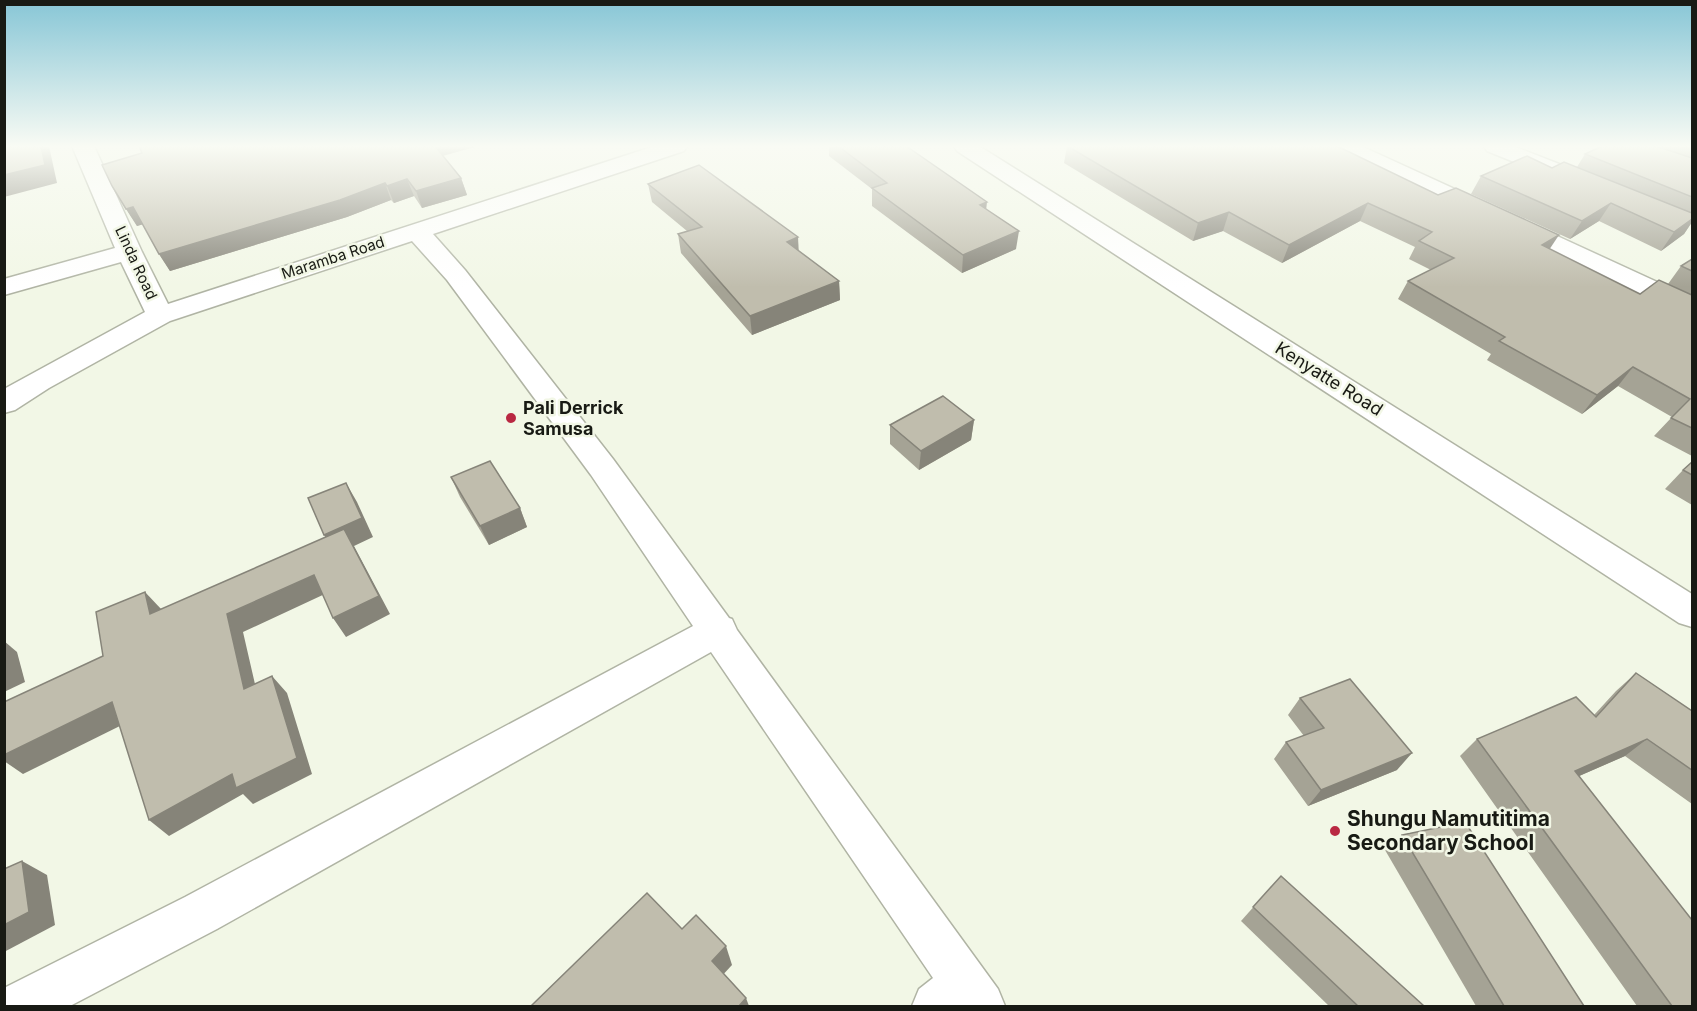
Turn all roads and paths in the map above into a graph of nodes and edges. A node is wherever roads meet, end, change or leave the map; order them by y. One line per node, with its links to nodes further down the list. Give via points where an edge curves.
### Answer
1 (103, 193): 6 (street, Linda Road)
2 (530, 193): 5 (street, Maramba Road)
3 (1039, 193): 11 (street, Kenyatte Road)
4 (1445, 193): 8 (street)
5 (416, 230): 9 (street, Maramba Road); 12 (street, via 456,275 602,467)
6 (129, 252): 7 (street); 9 (street, Linda Road)
7 (4, 287)
8 (1692, 308)
9 (160, 315): 10 (street, Maramba Road)
10 (4, 403)
11 (1692, 612)
12 (719, 630): 13 (street); 14 (street)
13 (960, 999)
14 (21, 1006)

